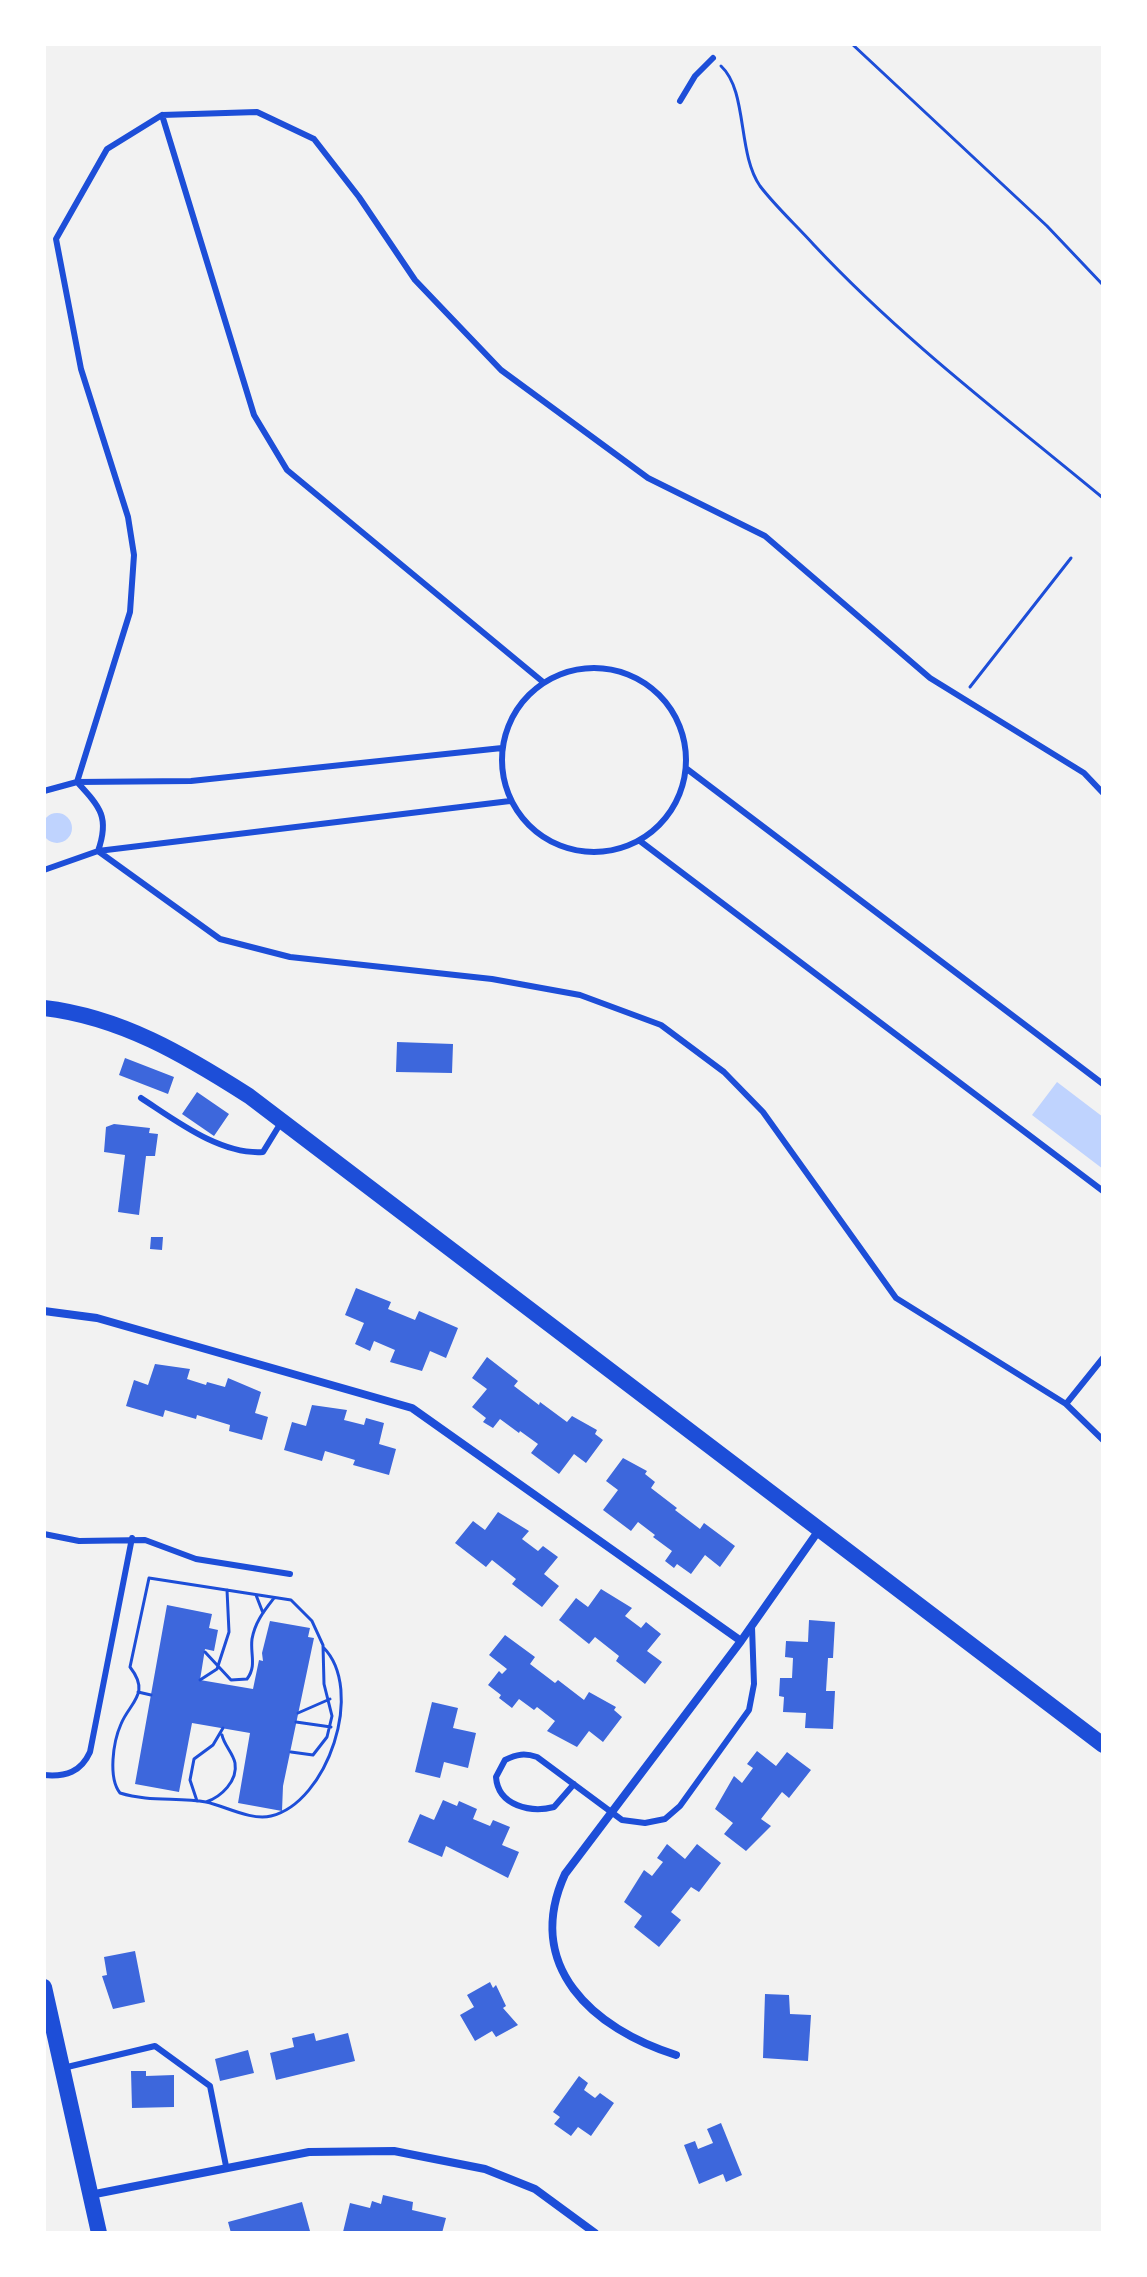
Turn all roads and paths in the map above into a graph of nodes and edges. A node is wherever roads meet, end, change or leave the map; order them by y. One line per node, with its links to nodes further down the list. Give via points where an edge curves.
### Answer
1 (852, 44): 5 (path, via 1036,215)
2 (713, 58): 3 (lane); 6 (path, via 732,82 749,165 773,200 842,275 924,351)
3 (680, 101)
4 (162, 115): 8 (lane, via 254,415 287,470); 9 (lane, via 257,112 314,139 415,280 501,370 648,478 765,536 930,678); 12 (lane, via 107,149 56,239 81,369 128,517 134,555 130,612)
5 (1103, 285)
6 (1103, 498)
7 (1071, 558): 9 (path)
8 (543, 682): 10 (lane, via 515,710); 11 (lane, via 575,668 610,668 643,680 669,703 684,734)
9 (962, 697): 14 (lane, via 1084,773)
10 (502, 748): 12 (lane, via 191,781); 15 (lane, via 502,775)
11 (687, 769): 16 (lane, via 680,797 663,822); 20 (lane)
12 (77, 782): 13 (lane); 17 (lane, via 99,805 105,830)
13 (44, 791)
14 (1103, 793)
15 (510, 801): 16 (lane, via 534,830 566,848 604,852); 17 (lane)
16 (640, 841): 23 (lane)
17 (98, 851): 18 (lane); 26 (lane, via 220,939 290,957 492,979 580,995 661,1025 724,1072 763,1112 896,1298)
18 (44, 870)
19 (44, 1008): 22 (main road, via 115,1024 156,1041)
20 (1103, 1084)
21 (141, 1098): 22 (lane, via 193,1131 249,1153 263,1152)
22 (282, 1121): 28 (main road)
23 (1103, 1191)
24 (44, 1311): 37 (street, via 97,1318 412,1408)
25 (1103, 1358): 26 (lane)
26 (1066, 1404): 27 (lane)
27 (1103, 1440)
28 (819, 1529): 36 (street); 50 (main road)
29 (44, 1534): 30 (lane, via 79,1541)
30 (132, 1538): 31 (lane, via 196,1559); 52 (lane, via 90,1752 83,1767 63,1776)
31 (290, 1574)
32 (227, 1590): 33 (path); 40 (path, via 229,1632); 42 (path, via 149,1578 130,1667)
33 (256, 1595): 34 (path); 35 (path)
34 (274, 1598): 35 (path); 38 (path, via 291,1600 301,1609)
35 (263, 1613): 40 (path, via 254,1632 247,1679 231,1680)
36 (752, 1625): 37 (street); 56 (lane, via 754,1684 749,1710 680,1806 665,1819 645,1823 622,1820)
37 (741, 1641): 56 (street)
38 (323, 1647): 44 (path); 55 (path, via 336,1664 342,1698 338,1725 313,1790 289,1811 266,1818)
39 (205, 1652): 40 (path)
40 (217, 1669): 41 (path)
41 (200, 1680)
42 (138, 1692): 43 (path); 54 (path, via 121,1723 112,1772 117,1789 129,1796)
43 (151, 1695)
44 (330, 1699): 45 (path); 47 (path)
45 (298, 1713)
46 (296, 1722): 47 (path)
47 (331, 1727): 51 (path, via 313,1755)
48 (223, 1728): 49 (path)
49 (222, 1735): 54 (path, via 194,1759 190,1780); 55 (path, via 235,1771 225,1790)
50 (1103, 1745)
51 (291, 1752)
52 (44, 1775)
53 (574, 1784): 53 (lane, via 537,1757 522,1753 505,1760 496,1777 507,1799 532,1810 554,1807); 56 (lane)
54 (197, 1801): 55 (path)
55 (205, 1802)
56 (612, 1812): 58 (street, via 565,1874 556,1895 551,1926 555,1958 585,2003 641,2044)
57 (44, 1987): 59 (main road)
58 (676, 2055)
59 (60, 2069): 60 (lane, via 155,2046 210,2086); 61 (main road)
60 (226, 2166): 61 (street); 63 (street, via 348,2150 440,2158 535,2189)
61 (89, 2195): 62 (main road)
62 (99, 2233)
63 (595, 2233)

